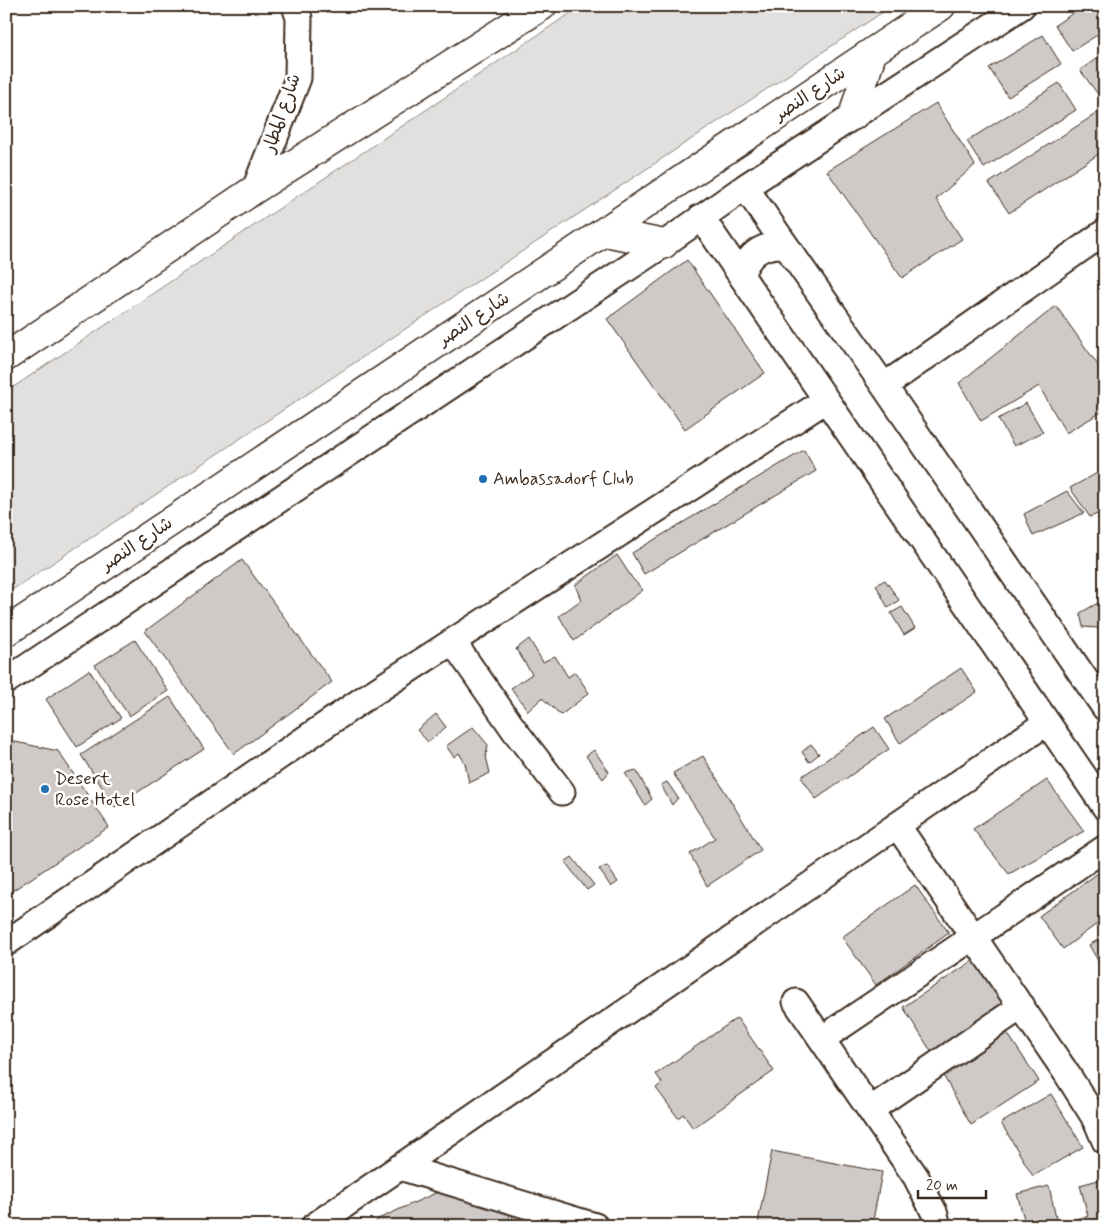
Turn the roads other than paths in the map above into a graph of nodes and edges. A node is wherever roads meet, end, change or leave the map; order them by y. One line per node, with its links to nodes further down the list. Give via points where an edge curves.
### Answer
1 (295, 6): 8 (street, شارع المطار, via 299,18 298,78)
2 (542, 6): 8 (main road)
3 (941, 6): 5 (main road, شارع النصر)
4 (1022, 6): 6 (street)
5 (872, 53): 6 (main road); 10 (main road, شارع النصر)
6 (853, 116): 7 (street)
7 (745, 188): 9 (street); 13 (street)
8 (255, 189): 15 (main road)
9 (701, 217): 12 (street); 14 (street)
10 (605, 232): 12 (main road); 18 (main road, شارع النصر)
11 (1105, 232): 16 (street)
12 (664, 244): 20 (street)
13 (785, 246): 14 (street, via 776,245 757,251); 16 (street)
14 (741, 275): 17 (street)
15 (6, 357)
16 (884, 386): 21 (street)
17 (826, 400): 19 (street); 22 (street)
18 (6, 632)
19 (453, 642): 23 (street); 28 (street, via 362,700)
20 (6, 681)
21 (1101, 693)
22 (1046, 723): 24 (street); 25 (street)
23 (562, 792)
24 (1105, 807)
25 (897, 825): 27 (street); 34 (street)
26 (1105, 848): 27 (street)
27 (974, 937): 30 (street); 31 (street)
28 (6, 943)
29 (796, 1002): 31 (street)
30 (1022, 1006): 32 (street); 33 (street, via 1096,1120)
31 (822, 1039): 32 (street)
32 (870, 1110): 37 (street, via 916,1177)
33 (1105, 1141)
34 (400, 1167): 35 (street); 36 (street)
35 (314, 1226)
36 (594, 1226)
37 (938, 1226)

